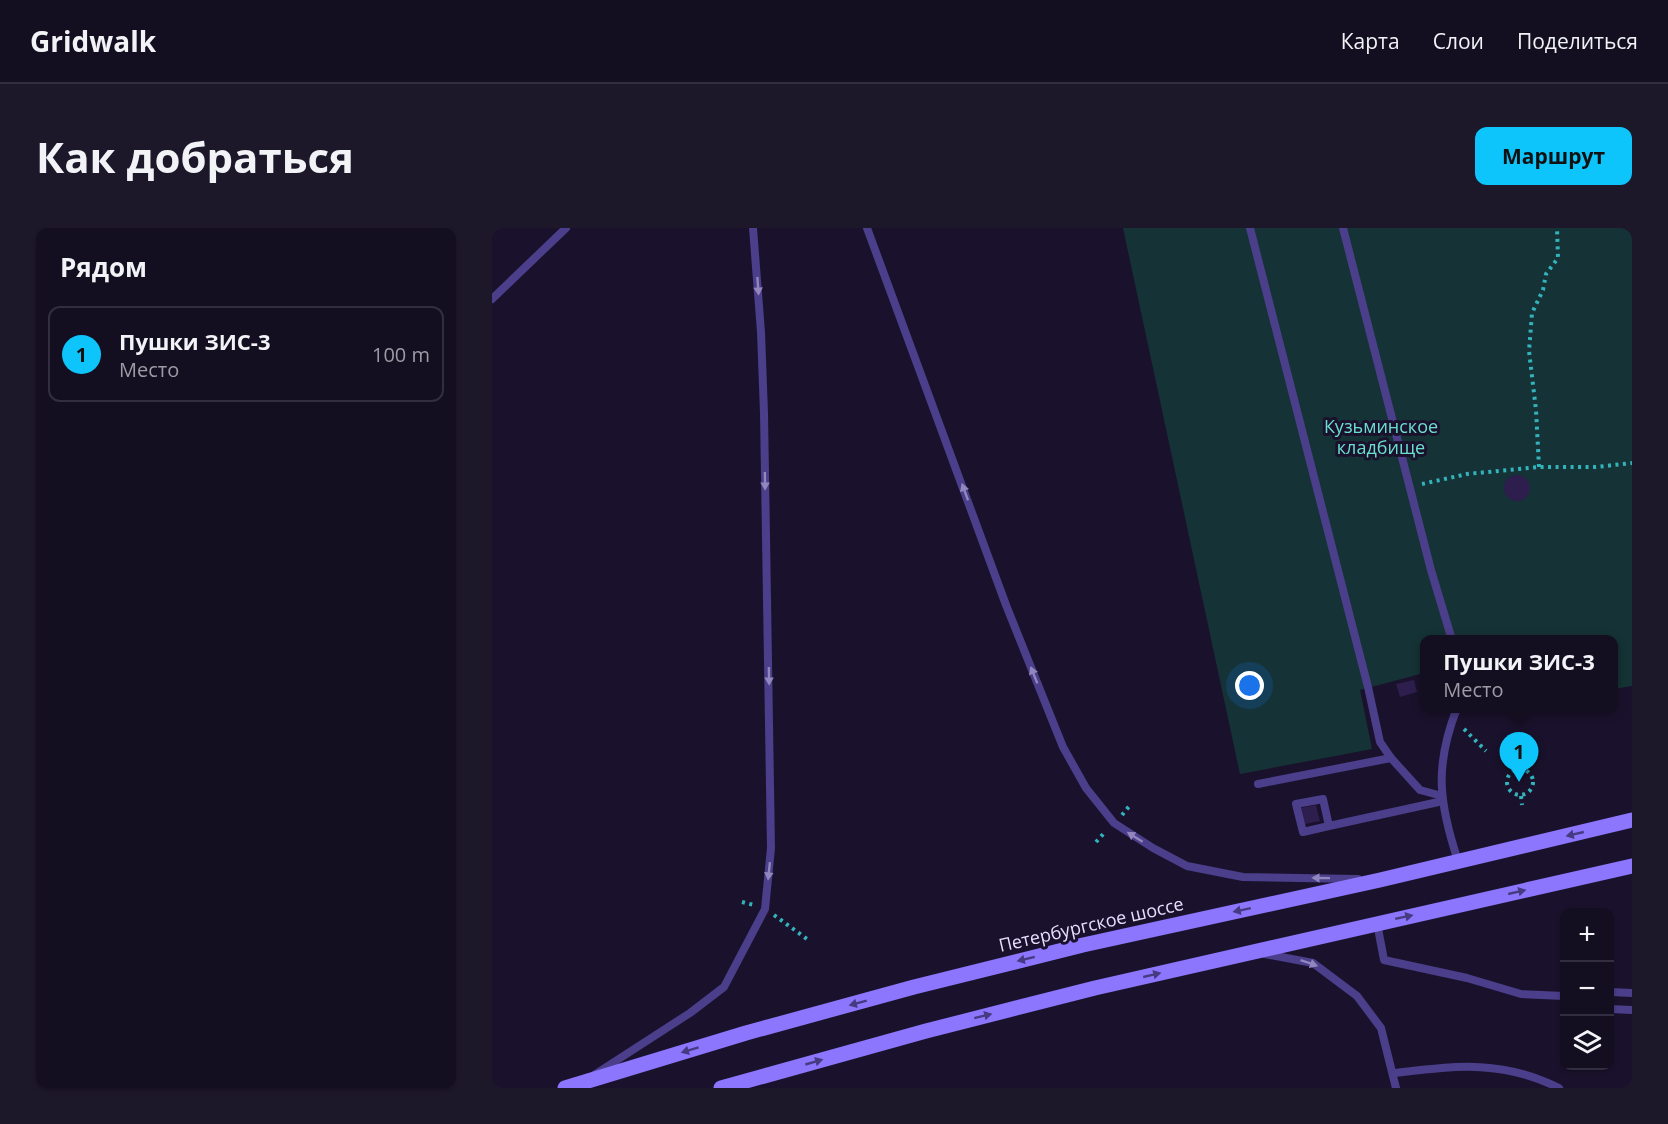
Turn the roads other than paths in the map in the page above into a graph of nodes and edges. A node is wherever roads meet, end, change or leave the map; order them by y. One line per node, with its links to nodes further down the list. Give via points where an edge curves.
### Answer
1 (566, 228): 6 (lane)
2 (753, 228): 25 (lane, one-way to 25, via 764,425 771,848 765,909 724,987)
3 (867, 228): 16 (lane, one-way to 3, via 1243,877 1187,866 1114,823 1063,747 1006,605)
4 (1250, 228): 9 (lane, via 1380,742)
5 (1343, 228): 7 (lane)
6 (492, 299)
7 (1451, 635)
8 (1455, 713): 11 (lane, via 1441,768)
9 (1390, 758): 10 (lane); 11 (lane, via 1420,790)
10 (1258, 784)
11 (1443, 799): 13 (lane); 14 (lane)
12 (1632, 820): 14 (main road, Петербургское шоссе, one-way to 14)
13 (1329, 826): 13 (lane, via 1323,799 1296,804 1303,832)
14 (1458, 861): 16 (main road, Петербургское шоссе)
15 (1632, 866): 17 (main road, one-way to 15)
16 (1380, 880): 25 (main road, Петербургское шоссе, one-way to 25, via 1083,945 914,987)
17 (1377, 923): 18 (main road); 21 (lane, via 1384,960 1521,994)
18 (1252, 951): 24 (lane, one-way to 24, via 1313,963 1357,996 1381,1028); 27 (main road, one-way to 18, via 926,1031)
19 (1614, 992): 20 (lane)
20 (1632, 993)
21 (1560, 996)
22 (1614, 1008): 23 (lane)
23 (1632, 1010)
24 (1394, 1073): 28 (lane); 29 (lane, via 1450,1066 1495,1066)
25 (582, 1082): 26 (main road, Петербургское шоссе)
26 (565, 1088)
27 (721, 1088)
28 (1396, 1088)
29 (1558, 1088)

